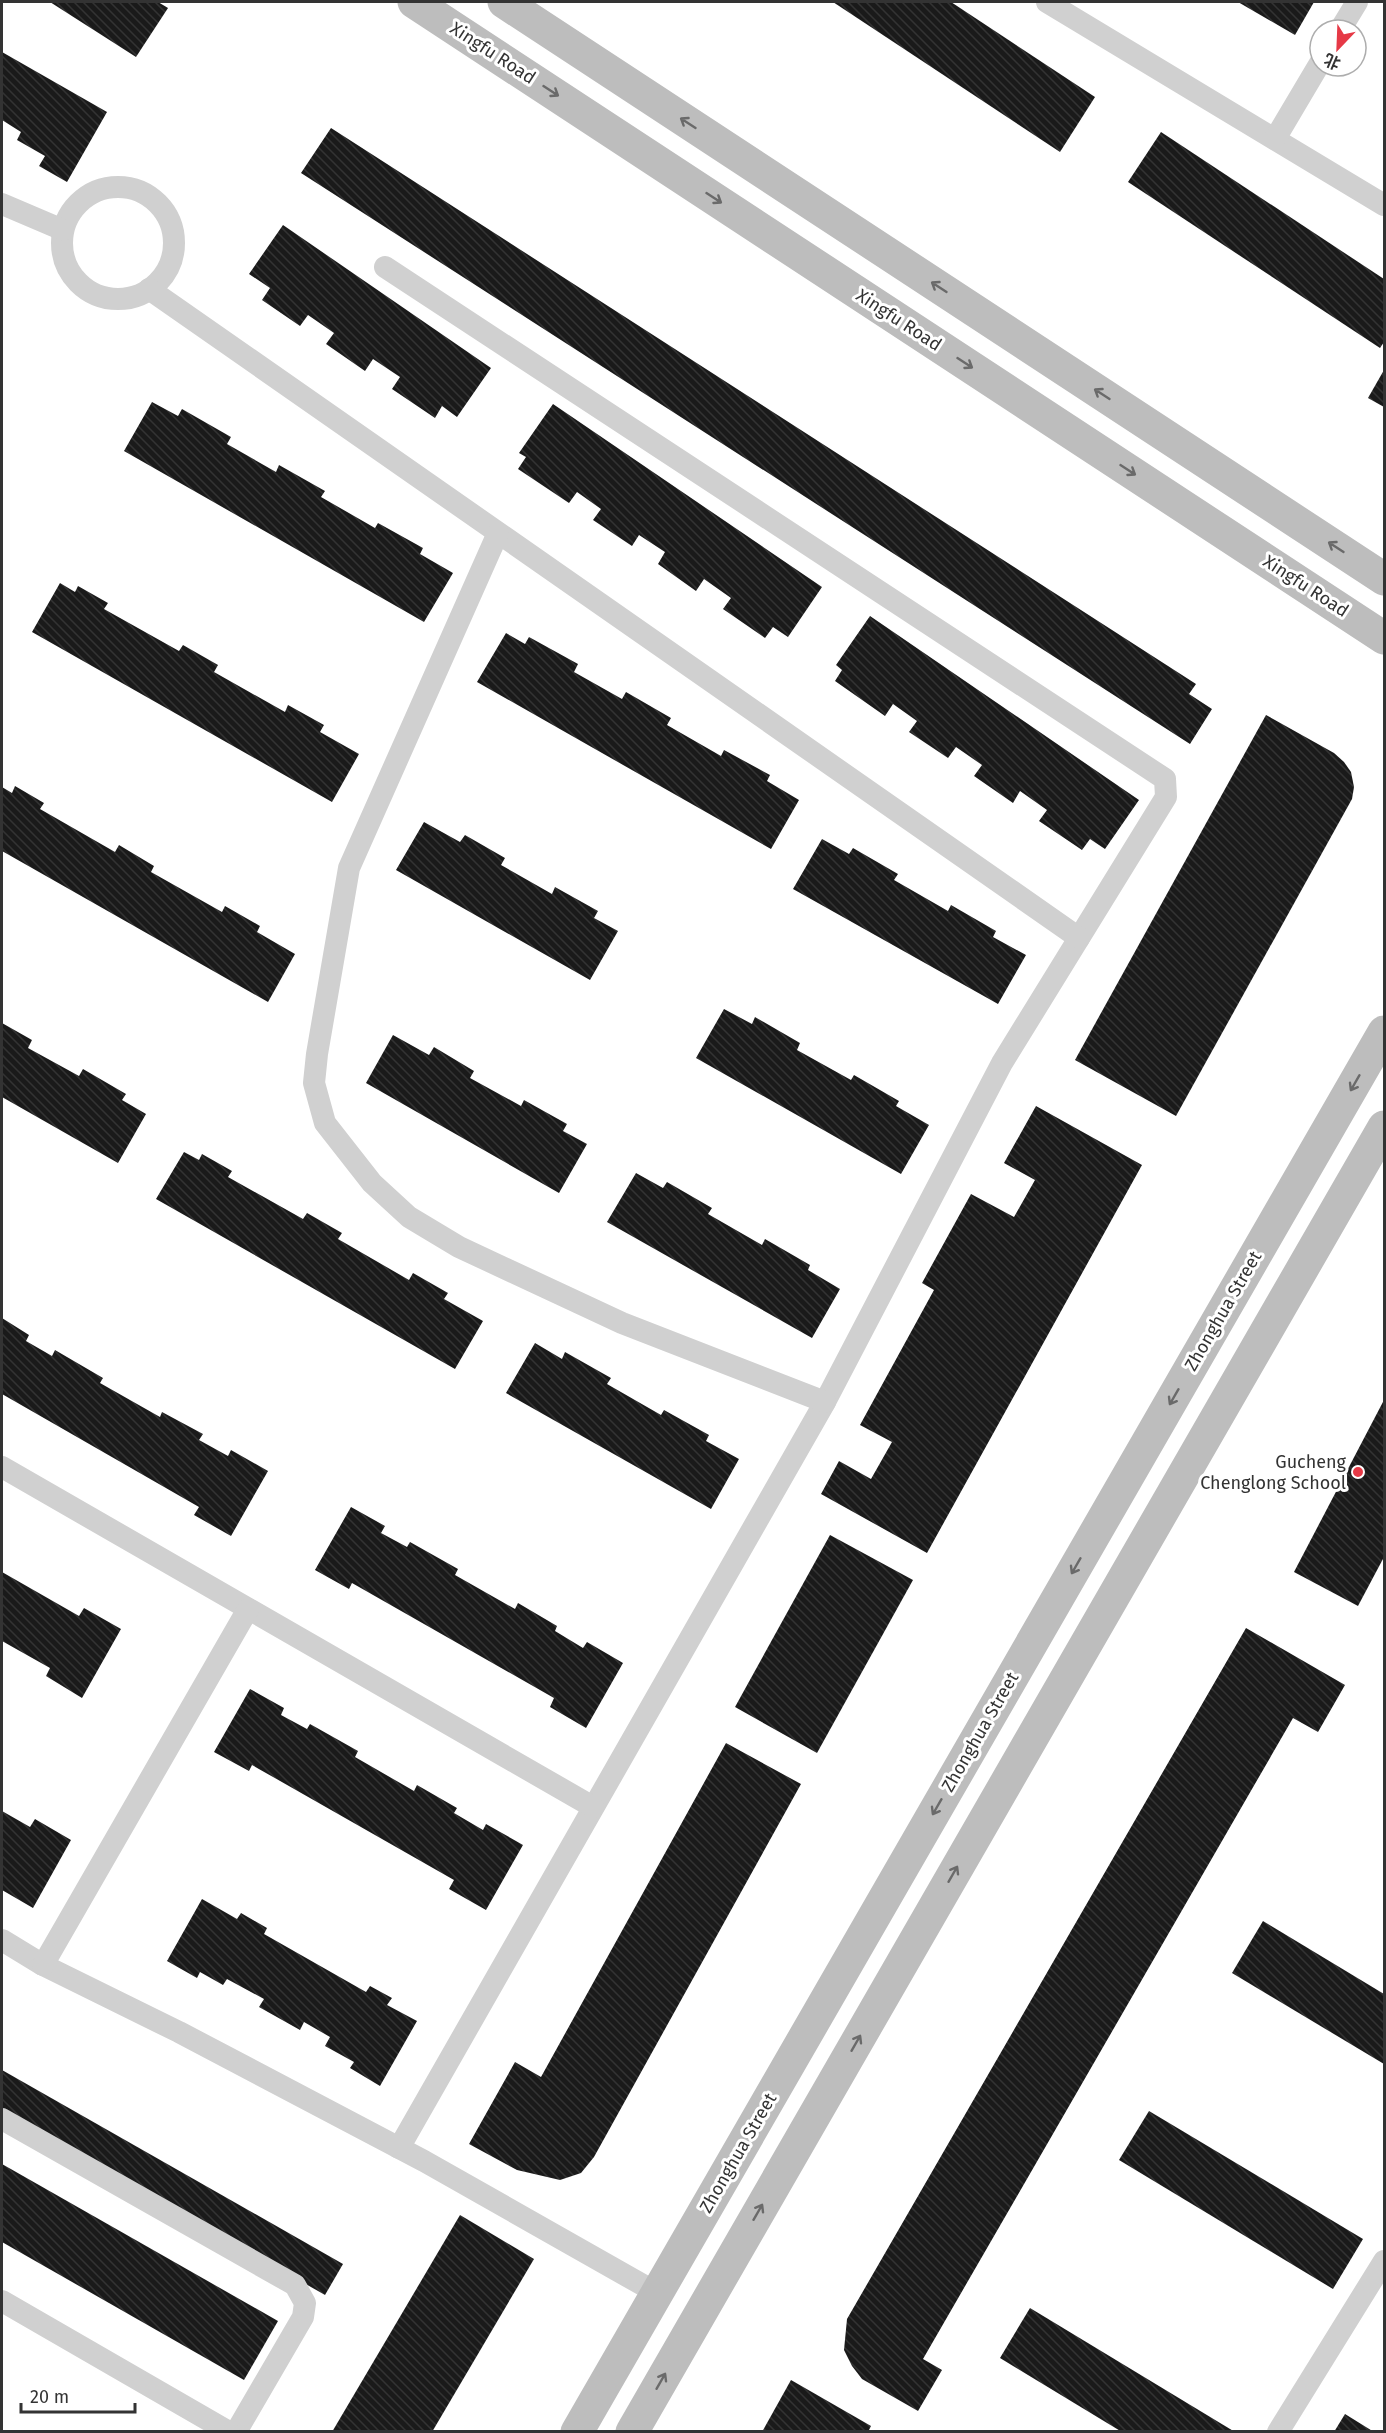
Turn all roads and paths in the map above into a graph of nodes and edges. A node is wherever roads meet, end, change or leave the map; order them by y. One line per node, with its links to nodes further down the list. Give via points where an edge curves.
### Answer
1 (414, 2): 15 (main road, Xingfu Road, one-way to 15)
2 (504, 2): 14 (main road, one-way to 2)
3 (1047, 2): 7 (lane)
4 (1357, 2): 5 (lane)
5 (1347, 18)
6 (1311, 78): 7 (lane)
7 (1275, 139): 9 (lane)
8 (2, 204): 10 (lane)
9 (1384, 205)
10 (63, 230): 12 (lane, via 65,263 86,289 117,299); 12 (lane, via 69,215 96,191 115,187 133,189 150,197 163,210 174,244 171,262)
11 (385, 267): 16 (lane, via 1166,779 1166,797)
12 (149, 290): 13 (lane)
13 (498, 533): 16 (lane); 19 (lane, via 349,868 316,1054 314,1083 325,1123 372,1183 409,1217 459,1247 622,1323)
14 (1384, 579)
15 (1384, 638)
16 (1079, 938): 19 (lane, via 1002,1063)
17 (1384, 1032): 28 (main road, Zhonghua Street, one-way to 28)
18 (1384, 1127): 33 (main road, one-way to 18)
19 (825, 1402): 22 (lane)
20 (2, 1467): 21 (lane)
21 (248, 1609): 22 (lane); 24 (lane)
22 (593, 1807): 26 (lane)
23 (2, 1940): 24 (lane)
24 (43, 1965): 26 (lane)
25 (2, 2119): 31 (lane, via 295,2285 305,2303 303,2318)
26 (399, 2148): 28 (lane)
27 (1384, 2261): 34 (lane)
28 (657, 2293): 32 (main road, Zhonghua Street)
29 (2, 2301): 30 (lane)
30 (229, 2432)
31 (236, 2432)
32 (577, 2432)
33 (632, 2432)
34 (1278, 2432)

